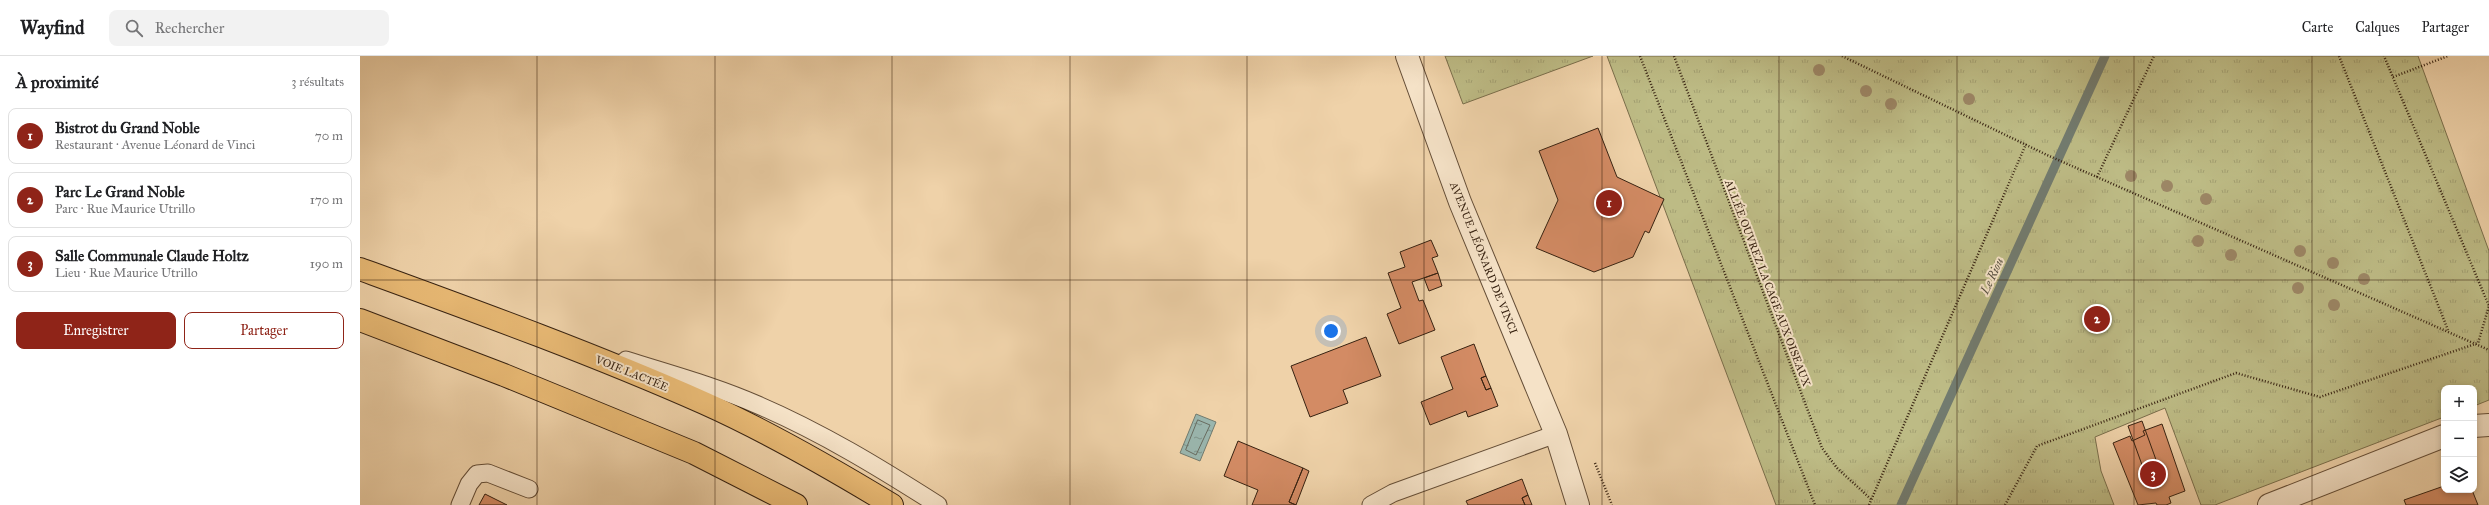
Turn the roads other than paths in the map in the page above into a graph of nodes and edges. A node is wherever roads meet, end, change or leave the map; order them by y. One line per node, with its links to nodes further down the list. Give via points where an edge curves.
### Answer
1 (1407, 56): 7 (street, AVENUE LÉONARD DE VINCI, via 1460,202)
2 (360, 269): 4 (highway, VOIE LACTÉE)
3 (360, 320): 12 (highway, via 504,375 694,453)
4 (528, 330): 13 (highway, VOIE LACTÉE, via 704,403 819,461); 14 (lane, via 702,383 758,405 822,435)
5 (2489, 425): 6 (street)
6 (2477, 426)
7 (1556, 434): 9 (street, AVENUE LÉONARD DE VINCI); 15 (lane, via 1393,493)
8 (2441, 437): 18 (street)
9 (1565, 458): 16 (street, AVENUE LÉONARD DE VINCI); 17 (street, AVENUE LÉONARD DE VINCI)
10 (529, 488): 11 (lane, via 488,473 477,474)
11 (460, 505)
12 (796, 505)
13 (892, 505)
14 (938, 505)
15 (1371, 505)
16 (1578, 505)
17 (1591, 505)
18 (2269, 505)

